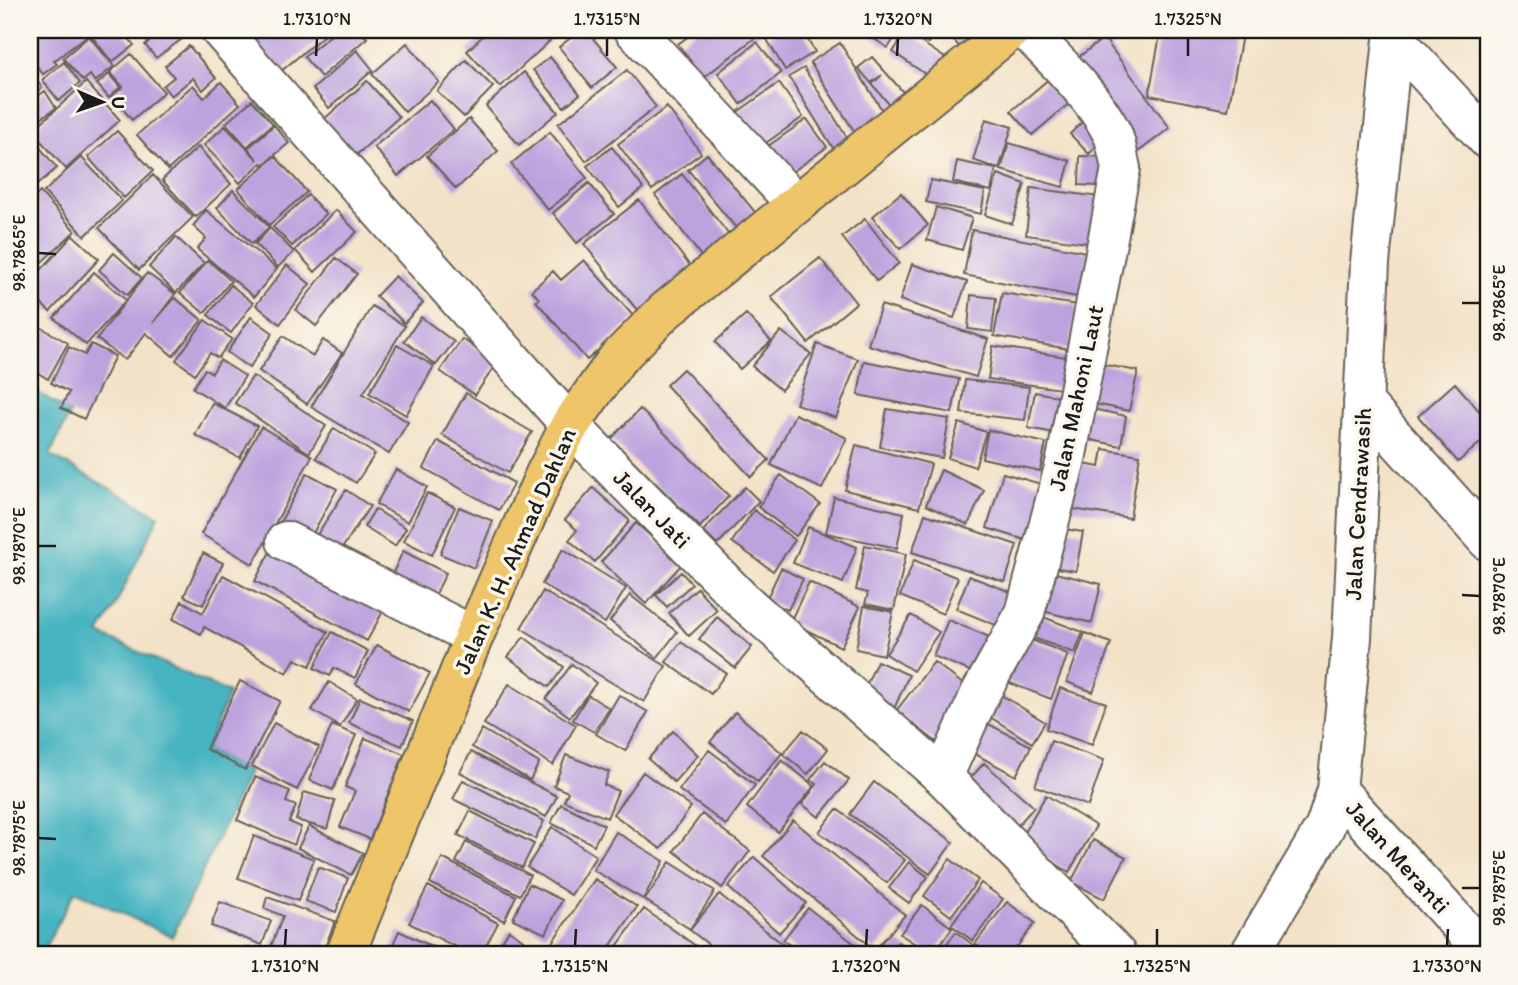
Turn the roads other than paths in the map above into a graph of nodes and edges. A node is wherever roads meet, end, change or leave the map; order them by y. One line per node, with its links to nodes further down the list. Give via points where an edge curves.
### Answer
1 (220, 30): 9 (street, Jalan Jati)
2 (634, 30): 7 (street)
3 (1011, 30): 7 (main road, Jalan K. H. Ahmad Dahlan)
4 (1026, 30): 13 (street, Jalan Mahoni Laut, via 1079,85 1114,136 1121,167 1066,460 1025,613 979,694)
5 (1394, 34): 6 (street); 8 (street, Jalan Cendrawasih, via 1370,263)
6 (1488, 140)
7 (796, 204): 9 (main road, Jalan K. H. Ahmad Dahlan, via 664,311 617,359)
8 (1363, 402): 11 (street); 14 (street, Jalan Cendrawasih, via 1352,638)
9 (570, 425): 12 (main road, Jalan K. H. Ahmad Dahlan); 13 (street, Jalan Jati, via 741,599)
10 (286, 541): 12 (street)
11 (1488, 541)
12 (474, 636): 15 (main road, Jalan K. H. Ahmad Dahlan)
13 (943, 777): 16 (street, Jalan Jati)
14 (1337, 790): 17 (street, Jalan Cendrawasih, via 1325,827); 18 (street, Jalan Meranti)
15 (345, 955)
16 (1118, 955)
17 (1249, 955)
18 (1487, 955)

